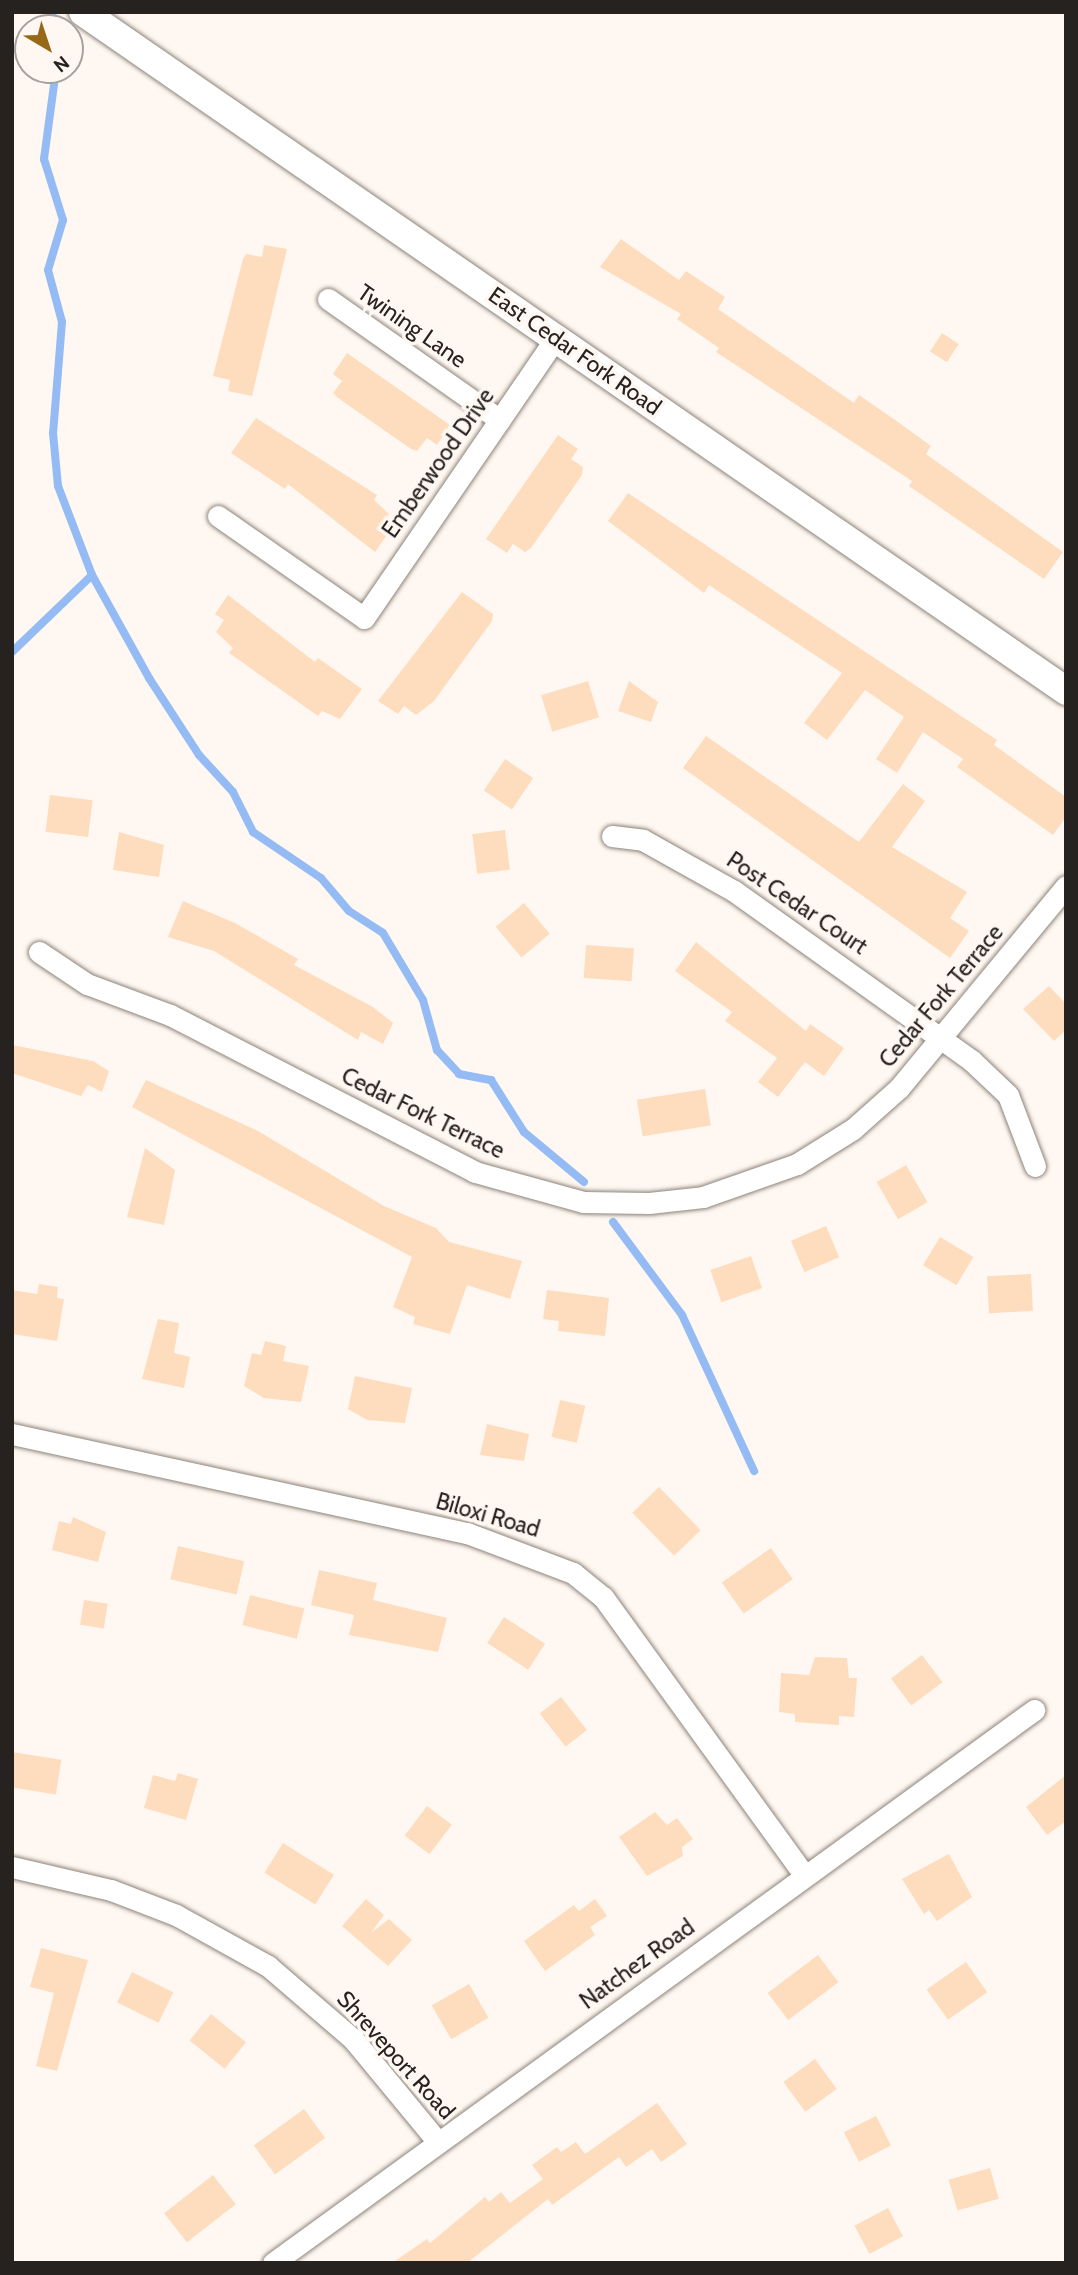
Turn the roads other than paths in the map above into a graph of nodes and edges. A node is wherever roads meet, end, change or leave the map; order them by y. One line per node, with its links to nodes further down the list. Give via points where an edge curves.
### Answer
1 (83, 12): 3 (street, East Cedar Fork Road)
2 (328, 299): 4 (street, Twining Lane)
3 (556, 338): 4 (street, Emberwood Drive); 6 (street, East Cedar Fork Road)
4 (500, 420): 5 (street, Emberwood Drive, via 364,618)
5 (218, 516)
6 (1066, 691)
7 (611, 836): 10 (street, Post Cedar Court, via 643,841 699,870)
8 (1066, 886): 10 (street, Cedar Fork Terrace)
9 (39, 952): 10 (street, Cedar Fork Terrace, via 87,984 170,1015 475,1172 583,1202 703,1197 797,1164 853,1129 899,1088)
10 (940, 1038): 11 (street, Post Cedar Court, via 1008,1095)
11 (1035, 1166)
12 (12, 1434): 15 (street, Biloxi Road, via 467,1533 573,1573 620,1619)
13 (1034, 1710): 15 (street, Natchez Road)
14 (12, 1867): 16 (street, Shreveport Road, via 150,1905 268,1966 353,2039)
15 (804, 1875): 16 (street, Natchez Road)
16 (438, 2141): 17 (street, Natchez Road)
17 (273, 2263)

